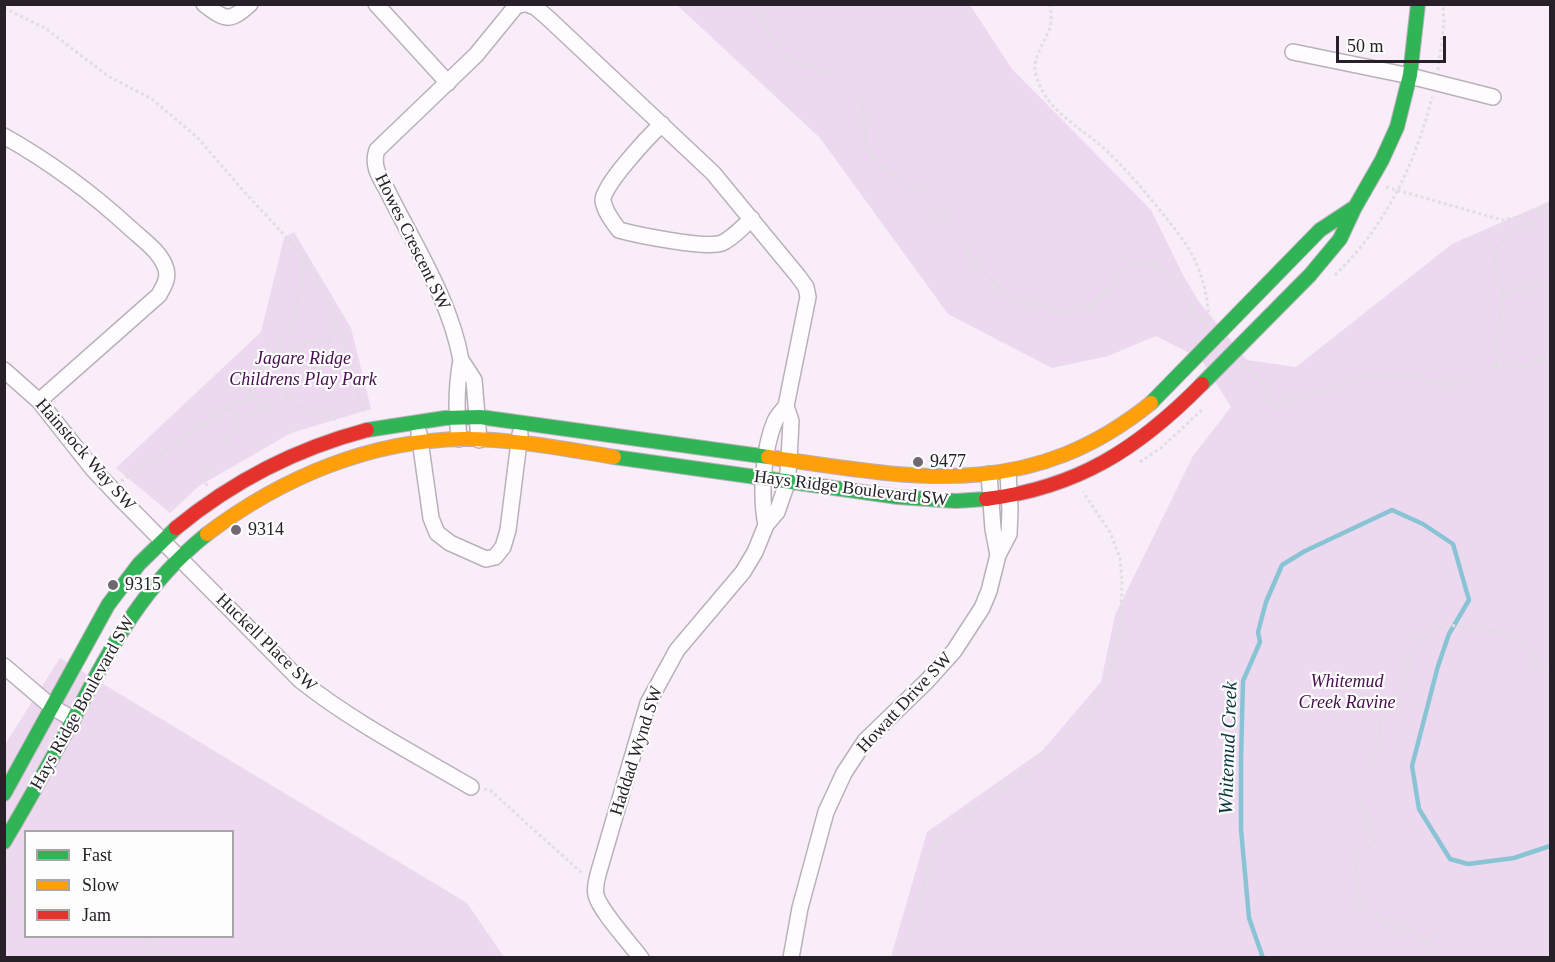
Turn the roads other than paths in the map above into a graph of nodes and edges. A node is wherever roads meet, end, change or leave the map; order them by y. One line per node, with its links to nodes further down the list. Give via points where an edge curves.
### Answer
1 (204, 4): 2 (street, via 230,19)
2 (249, 4)
3 (376, 4): 8 (street)
4 (525, 4): 8 (street, Howes Crescent SW, via 516,6); 10 (street, Howes Crescent SW, via 548,18)
5 (1418, 4): 7 (street, Hays Ridge Boulevard SW)
6 (1293, 52): 7 (street)
7 (1410, 76): 9 (street); 12 (street, Hays Ridge Boulevard SW, via 1396,127)
8 (448, 83): 14 (street, Howes Crescent SW, via 374,158 378,175 445,307)
9 (1493, 97)
10 (662, 124): 13 (street, Howes Crescent SW, via 713,173); 13 (street, via 604,193 607,211 619,230 710,245 721,243)
11 (4, 136): 16 (street, via 104,204 154,249 167,271 166,284 159,295)
12 (1355, 207): 28 (street, Hays Ridge Boulevard SW, via 1320,230 1139,415 1081,448); 32 (street, Hays Ridge Boulevard SW, via 1341,238 1325,257 1181,404 1134,443 1076,478)
13 (752, 219): 17 (street, Howes Crescent SW, via 806,287 808,297)
14 (461, 360): 18 (street); 19 (street, via 474,380)
15 (4, 370): 16 (street, Hainstock Way SW)
16 (39, 401): 35 (street, Hainstock Way SW, via 111,488)
17 (786, 406): 26 (street, Haddad Wynd SW, via 775,419); 27 (street, Howes Crescent SW, via 791,421)
18 (456, 417): 19 (street, Hays Ridge Boulevard SW); 20 (street, Hays Ridge Boulevard SW); 22 (street)
19 (478, 417): 21 (street, Hays Ridge Boulevard SW); 23 (street)
20 (417, 422): 25 (street); 35 (street, Hays Ridge Boulevard SW, via 361,431 309,446 225,490)
21 (522, 423): 24 (street); 26 (street, Hays Ridge Boulevard SW)
22 (459, 439): 23 (street, Hays Ridge Boulevard SW); 25 (street, Hays Ridge Boulevard SW)
23 (478, 440): 24 (street, Hays Ridge Boulevard SW)
24 (519, 443): 25 (street, via 508,530 503,547 495,557 486,559 437,533 431,518); 30 (street, Hays Ridge Boulevard SW)
25 (421, 444): 37 (street, Hays Ridge Boulevard SW, via 375,451 281,487 223,522)
26 (766, 457): 27 (street, Hays Ridge Boulevard SW); 30 (street, Haddad Wynd SW)
27 (789, 460): 29 (street, Hays Ridge Boulevard SW, via 924,477); 31 (street, Howes Crescent SW)
28 (1008, 471): 29 (street, Hays Ridge Boulevard SW); 32 (street, Howatt Drive SW)
29 (989, 474): 33 (street, Howatt Drive SW)
30 (765, 479): 31 (street, Hays Ridge Boulevard SW); 34 (street, Haddad Wynd SW)
31 (787, 483): 33 (street, Hays Ridge Boulevard SW, via 923,501); 34 (street, Haddad Wynd SW, via 777,512)
32 (1010, 497): 33 (street, Hays Ridge Boulevard SW); 36 (street, Howatt Drive SW, via 1009,534)
33 (991, 500): 36 (street, Howatt Drive SW)
34 (766, 525): 44 (street, Haddad Wynd SW, via 743,572 676,650 648,703 595,886 602,907)
35 (164, 541): 37 (street, Huckell Place SW); 39 (street, Hays Ridge Boulevard SW, via 139,565 92,629)
36 (998, 555): 45 (street, Howatt Drive SW, via 989,591 964,638 934,674 865,741 834,792)
37 (180, 558): 40 (street, Hays Ridge Boulevard SW, via 155,583 120,631); 41 (street, Huckell Place SW, via 282,664 323,698)
38 (4, 666): 39 (street)
39 (52, 706): 40 (street); 42 (street, Hays Ridge Boulevard SW)
40 (73, 719): 43 (street, Hays Ridge Boulevard SW)
41 (471, 786)
42 (4, 794)
43 (4, 842)
44 (641, 957)
45 (790, 957)

